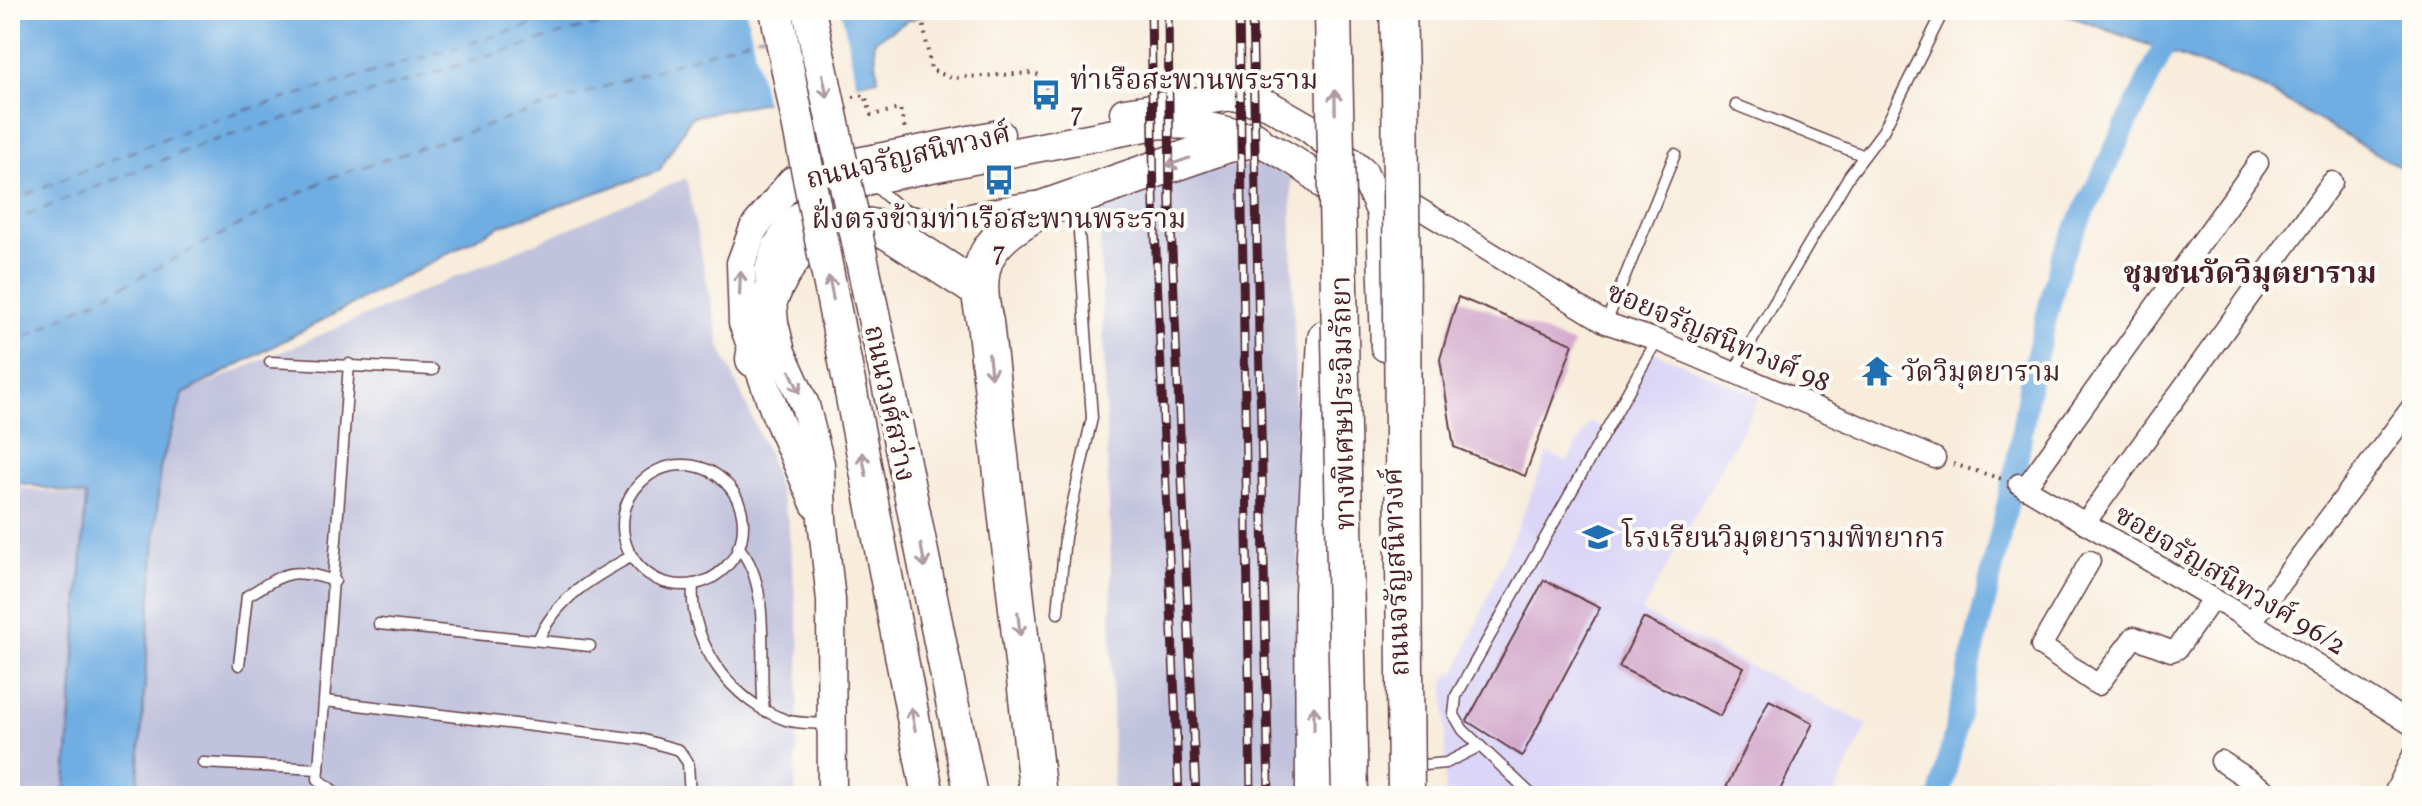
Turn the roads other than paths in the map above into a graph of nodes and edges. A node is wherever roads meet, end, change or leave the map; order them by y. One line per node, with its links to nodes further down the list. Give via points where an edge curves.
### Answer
1 (776, 10): 56 (main road, ถนนวงศ์สว่าง, one-way to 1, bridge)
2 (809, 10): 57 (main road, ถนนวงศ์สว่าง, one-way to 57, bridge)
3 (1333, 10): 15 (highway, ทางพิเศษประจิมรัถยา, one-way to 3, bridge)
4 (1398, 10): 52 (highway, bridge)
5 (1941, 16): 9 (lane, via 1883,131)
6 (1736, 105): 9 (lane)
7 (1253, 139): 12 (main road, ถนนจรัญสนิทวงศ์, via 1206,126 1161,124); 14 (highway, one-way to 14); 60 (main road, ถนนจรัญสนิทวงศ์, via 1288,156 1334,194 1347,222 1357,351)
8 (1675, 154): 18 (lane)
9 (1862, 155): 24 (lane)
10 (2258, 163): 29 (street, ซอยจรัญสนิทวงศ์ 96/2, via 2022,486)
11 (1366, 176): 18 (street, ซอยจรัญสนิทวงศ์ 98); 20 (main road, ถนนจรัญสนิทวงศ์, one-way to 11, via 739,296 745,251 769,206 792,181 829,168 1141,108 1233,96 1269,105 1309,128); 52 (main road, ถนนจรัญสนิทวงศ์, via 1381,213)
12 (869, 180): 14 (lane, via 913,212 1022,197); 17 (main road, ถนนจรัญสนิทวงศ์, via 822,198 793,222 769,270)
13 (2332, 182): 29 (street)
14 (1076, 196): 16 (highway, via 1014,225 991,245); 37 (lane, via 1092,418 1065,537)
15 (1339, 269): 59 (highway, one-way to 15, bridge, via 1313,594 1325,342); 60 (highway, ทางพิเศษประจิมรัถยา, bridge)
16 (977, 289): 17 (highway, via 886,230 833,220 798,250); 58 (highway, one-way to 58, via 985,322)
17 (769, 295): 20 (highway); 27 (main road, ถนนจรัญสนิทวงศ์, one-way to 27, via 781,352 805,405 820,464)
18 (1606, 323): 19 (street, ซอยจรัญสนิทวงศ์ 98)
19 (1657, 340): 24 (street, ซอยจรัญสนิทวงศ์ 98); 47 (lane, via 1456,696 1454,715)
20 (754, 359): 27 (main road, ถนนจรัญสนิทวงศ์)
21 (270, 362): 22 (lane)
22 (349, 364): 23 (lane); 34 (lane)
23 (433, 370)
24 (1733, 373): 26 (street, ซอยจรัญสนิทวงศ์ 98)
25 (2412, 407): 38 (street)
26 (1935, 458)
27 (822, 519): 45 (main road, ถนนจรัญสนิทวงศ์, via 831,600)
28 (11, 522): 31 (lane)
29 (2085, 523): 36 (street, ซอยจรัญสนิทวงศ์ 96/2)
30 (738, 547): 32 (lane, via 742,517 731,489 708,470 678,465 647,477 630,497 623,523); 35 (lane, via 720,572); 44 (lane, via 754,569 759,596)
31 (10, 552)
32 (632, 556): 35 (lane, via 658,579); 40 (lane, via 574,591 552,614)
33 (2090, 561): 36 (street, via 2041,646 2098,685 2134,637 2177,649)
34 (335, 581): 42 (lane, via 285,573 247,596); 43 (lane)
35 (693, 584): 44 (lane, via 710,656 738,692)
36 (2213, 598): 38 (street, ซอยจรัญสนิทวงศ์ 96/2)
37 (1058, 613)
38 (2252, 621): 46 (street, ซอยจรัญสนิทวงศ์ 96/2)
39 (379, 624): 40 (lane)
40 (538, 640): 41 (lane)
41 (590, 646)
42 (239, 665)
43 (325, 701): 51 (lane); 54 (lane, via 640,739 679,750 688,763)
44 (764, 711): 45 (lane, via 790,721)
45 (831, 725): 55 (main road, ถนนจรัญสนิทวงศ์)
46 (2412, 725)
47 (1480, 746): 52 (lane); 61 (lane)
48 (2412, 757): 63 (street)
49 (2221, 761): 62 (street)
50 (203, 763): 51 (lane)
51 (319, 769): 53 (lane, via 318,779)
52 (1403, 786)
53 (340, 796)
54 (690, 796)
55 (832, 796)
56 (928, 796)
57 (971, 796)
58 (1038, 796)
59 (1314, 796)
60 (1351, 796)
61 (1533, 796)
62 (2274, 796)
63 (2393, 796)

